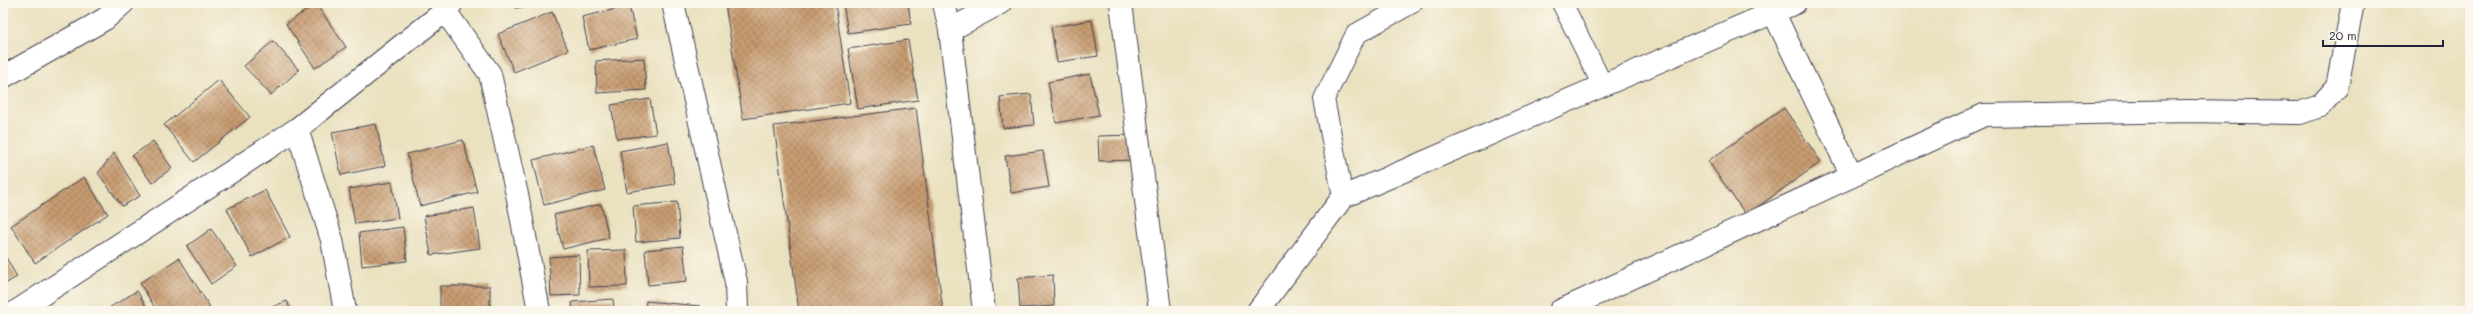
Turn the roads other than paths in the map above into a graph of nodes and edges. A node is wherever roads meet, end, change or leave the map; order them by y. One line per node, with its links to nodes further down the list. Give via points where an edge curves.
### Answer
1 (124, 3): 13 (street, via 105,19)
2 (673, 3): 21 (street, via 736,282)
3 (944, 3): 12 (street)
4 (1000, 3): 12 (street)
5 (1121, 3): 23 (street)
6 (1412, 3): 17 (lane, via 1356,34 1324,100)
7 (1562, 3): 14 (lane)
8 (1795, 3): 11 (street)
9 (2353, 3): 16 (street, via 2337,87 2320,106 2300,113 2189,111 1984,115)
10 (448, 7): 15 (street); 20 (street, via 490,74 518,199)
11 (1771, 8): 14 (street); 16 (street)
12 (950, 30): 22 (street)
13 (3, 76)
14 (1603, 86): 17 (street)
15 (297, 129): 18 (street); 19 (street, via 332,240)
16 (1852, 176): 25 (street)
17 (1343, 197): 24 (street)
18 (17, 311)
19 (345, 311)
20 (539, 311)
21 (737, 311)
22 (984, 311)
23 (1160, 311)
24 (1258, 311)
25 (1560, 311)

